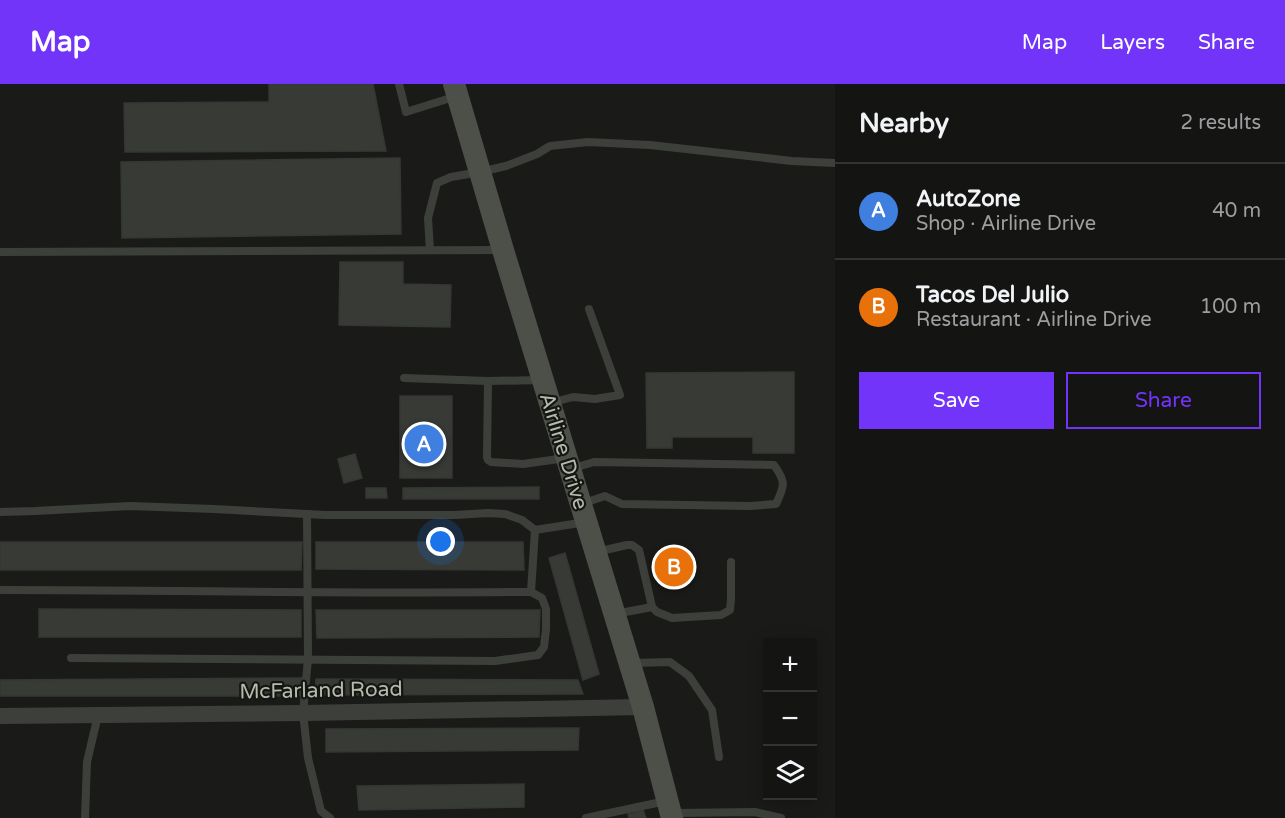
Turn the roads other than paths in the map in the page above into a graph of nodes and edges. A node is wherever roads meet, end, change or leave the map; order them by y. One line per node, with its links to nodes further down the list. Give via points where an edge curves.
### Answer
1 (399, 84): 2 (lane, via 406,112)
2 (456, 90): 4 (main road, Airline Drive)
3 (835, 163): 4 (lane, via 588,142 550,146 506,166)
4 (480, 172): 5 (lane, via 437,183 428,218); 6 (main road, Airline Drive)
5 (430, 250): 6 (lane); 7 (lane)
6 (503, 250): 10 (main road, Airline Drive)
7 (0, 252)
8 (589, 309): 12 (lane, via 620,395 573,397)
9 (404, 378): 11 (lane)
10 (543, 380): 11 (lane); 12 (main road, Airline Drive)
11 (488, 381): 13 (lane, via 488,460)
12 (550, 403): 13 (main road, Airline Drive)
13 (568, 464): 15 (main road, Airline Drive); 15 (lane, via 774,465 783,478 776,504 622,504 604,496)
14 (0, 512): 16 (lane, via 130,507)
15 (583, 513): 17 (lane); 18 (main road, Airline Drive)
16 (307, 514): 17 (lane, via 497,513 522,520); 21 (lane)
17 (535, 530): 22 (lane)
18 (595, 552): 23 (lane, via 627,545 639,550); 24 (main road, Airline Drive)
19 (731, 562): 23 (lane, via 729,610 721,615 672,618)
20 (0, 590): 21 (lane)
21 (307, 591): 22 (lane); 26 (lane)
22 (531, 592): 26 (lane, via 542,598 546,609 544,647 538,655 495,661)
23 (652, 607): 24 (lane)
24 (614, 614): 27 (main road, Airline Drive)
25 (71, 658): 26 (lane)
26 (308, 659): 29 (lane)
27 (629, 663): 28 (main road, Airline Drive); 32 (lane, via 670,662 689,676 712,710)
28 (643, 707): 29 (street, McFarland Road); 33 (main road, Airline Drive)
29 (303, 713): 30 (street, McFarland Road); 34 (lane)
30 (98, 715): 31 (street, McFarland Road); 36 (lane, via 87,762)
31 (0, 716)
32 (719, 757)
33 (670, 811): 35 (lane); 39 (lane, via 756,812)
34 (318, 815): 37 (lane)
35 (611, 815): 38 (lane)
36 (85, 818)
37 (330, 818)
38 (586, 818)
39 (781, 818)

